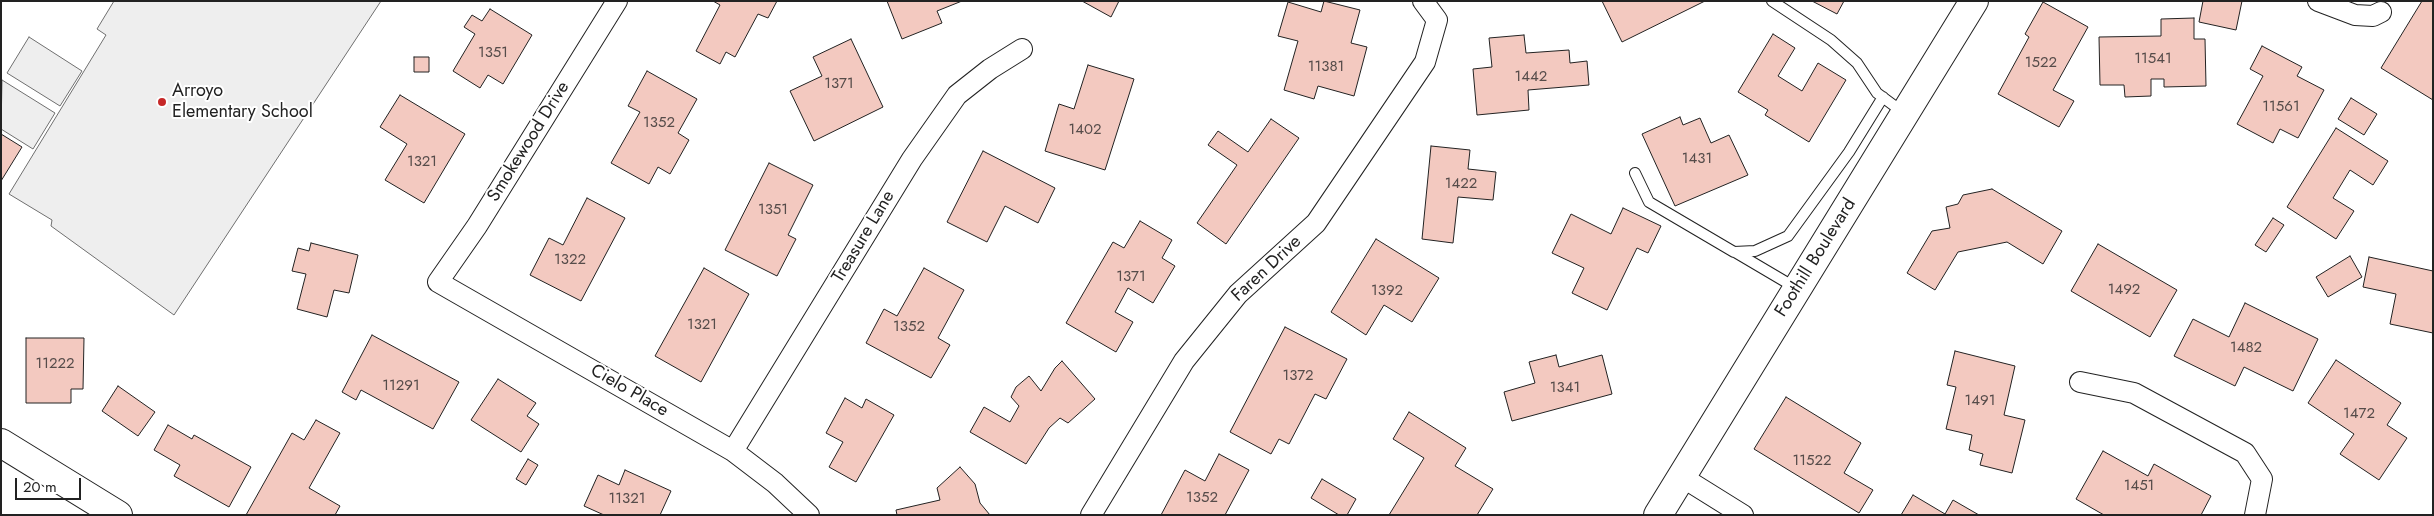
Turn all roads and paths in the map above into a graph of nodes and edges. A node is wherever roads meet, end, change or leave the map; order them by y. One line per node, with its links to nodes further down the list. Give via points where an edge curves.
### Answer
1 (617, 1): 12 (street, Smokewood Drive, via 477,226)
2 (1423, 1): 20 (street, Faren Drive, via 1437,20 1425,62 1316,223 1238,294 1184,361)
3 (1772, 1): 8 (lane, via 1831,40 1857,63)
4 (1974, 1): 9 (street, Foothill Boulevard)
5 (2318, 1): 6 (street, via 2355,15 2373,16)
6 (2381, 12)
7 (1022, 49): 16 (street, Treasure Lane, via 957,95 912,159)
8 (1883, 97): 9 (lane); 11 (lane, via 1849,152 1788,236 1755,251)
9 (1905, 113): 13 (street, Foothill Boulevard)
10 (1635, 174): 11 (lane, via 1649,202)
11 (1734, 252): 13 (lane)
12 (438, 282): 16 (street, Cielo Place)
13 (1797, 288): 17 (street, Foothill Boulevard)
14 (2080, 382): 23 (street, via 2134,393 2245,452 2262,479)
15 (1, 443): 18 (street)
16 (733, 451): 19 (street, Cielo Place, via 775,483)
17 (1682, 477): 21 (street, Foothill Boulevard); 22 (street)
18 (104, 511)
19 (809, 515)
20 (1091, 515)
21 (1658, 515)
22 (1743, 515)
23 (2255, 515)

